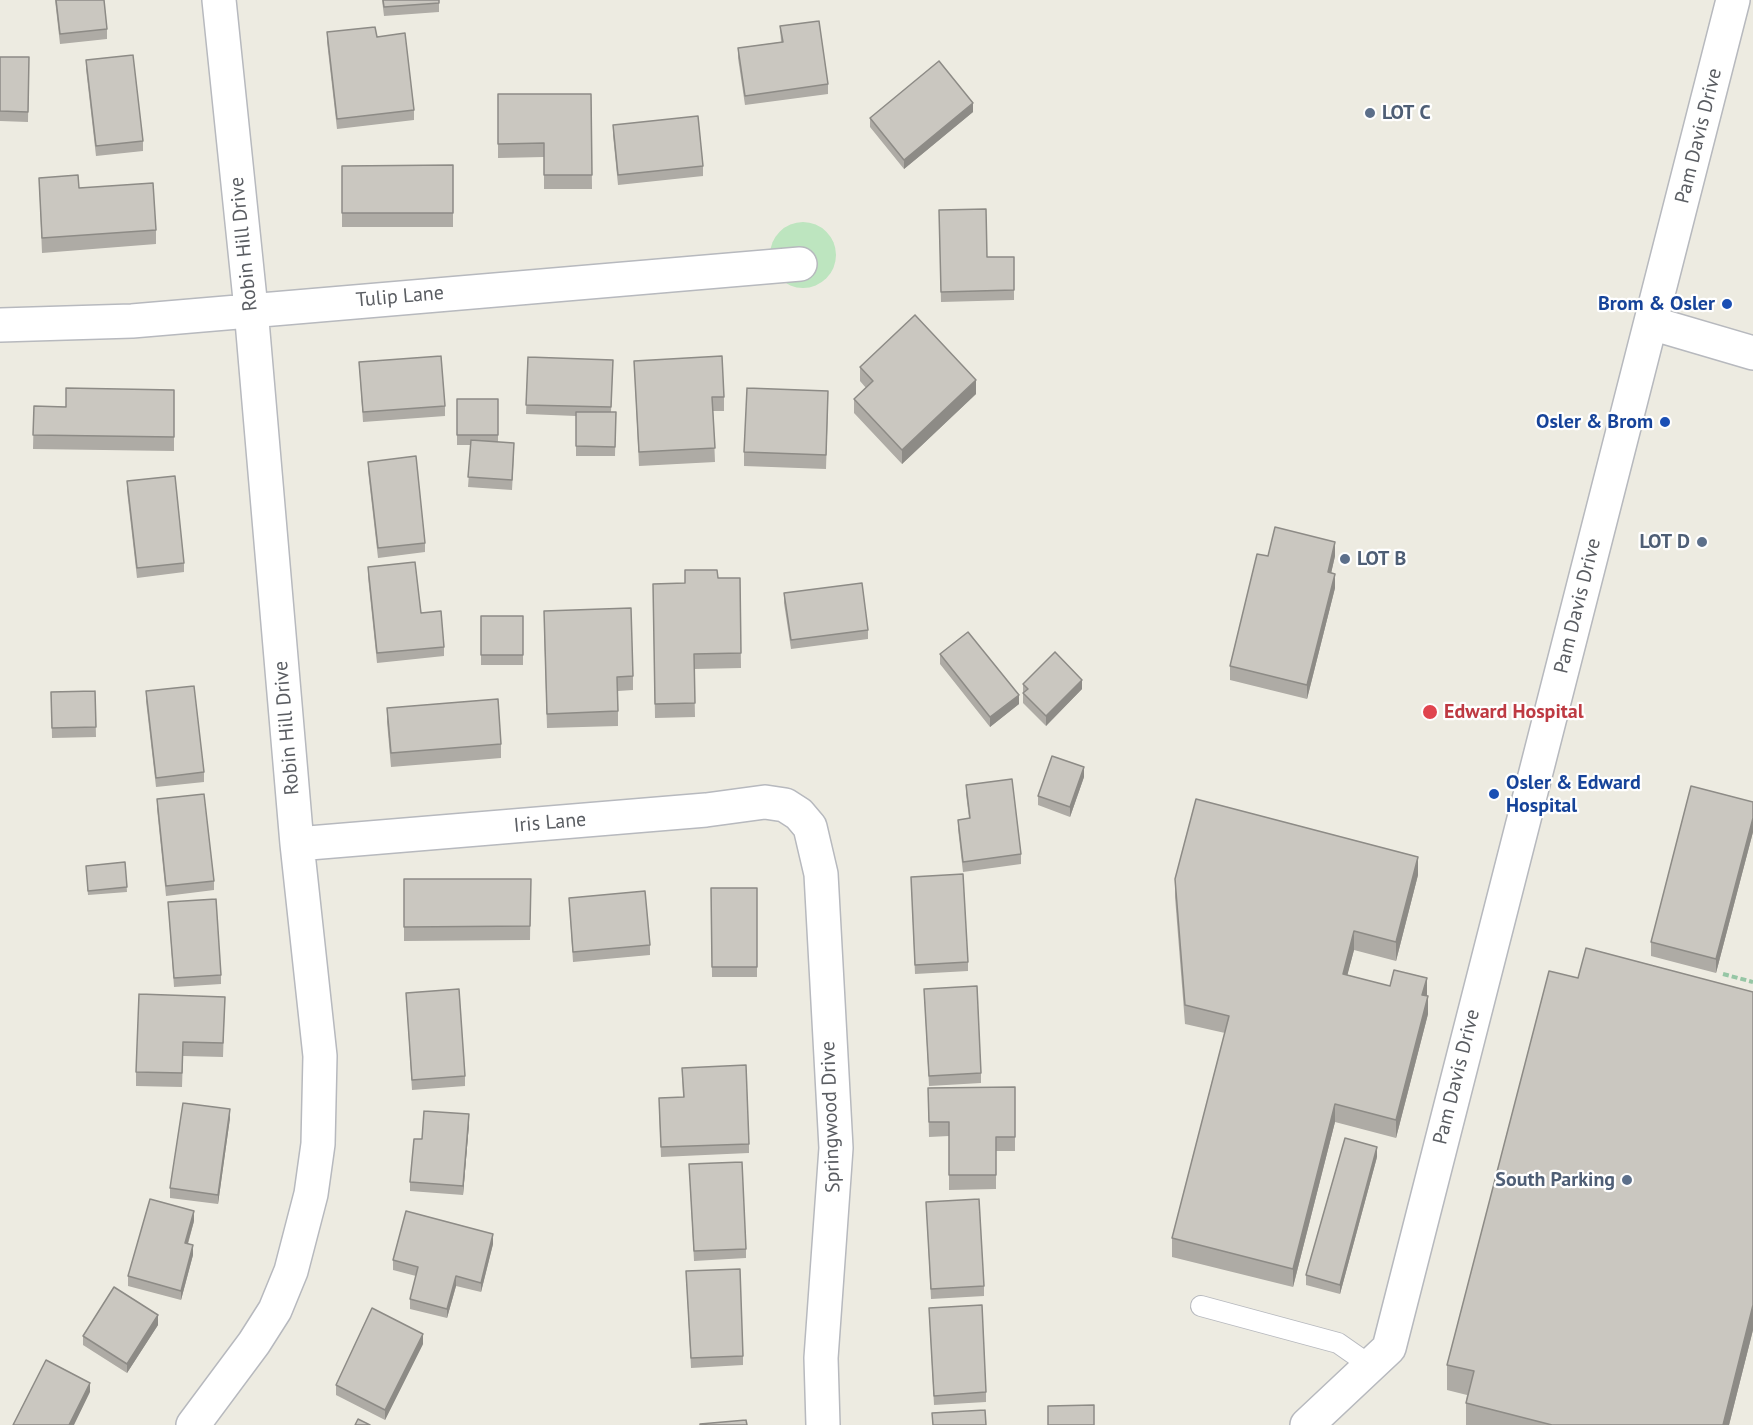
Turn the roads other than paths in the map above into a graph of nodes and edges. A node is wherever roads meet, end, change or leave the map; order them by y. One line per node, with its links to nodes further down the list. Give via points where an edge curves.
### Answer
1 (219, 0): 4 (street, Robin Hill Drive)
2 (1733, 0): 5 (street, Pam Davis Drive)
3 (800, 264): 4 (street, Tulip Lane)
4 (251, 309): 6 (street, Tulip Lane, via 132,321); 9 (street, Robin Hill Drive)
5 (1651, 323): 7 (street); 11 (street, Pam Davis Drive, via 1389,1348)
6 (0, 325)
7 (1753, 353)
8 (799, 814): 9 (street, Iris Lane, via 785,805 765,802); 13 (street, Springwood Drive, via 810,827 821,874 836,1148 821,1358)
9 (297, 844): 12 (street, Robin Hill Drive, via 320,1056 318,1144 311,1194 291,1271 275,1310)
10 (1201, 1306): 11 (lane, via 1338,1343)
11 (1371, 1366): 14 (street, Pam Davis Drive)
12 (192, 1425)
13 (823, 1425)
14 (1307, 1425)

